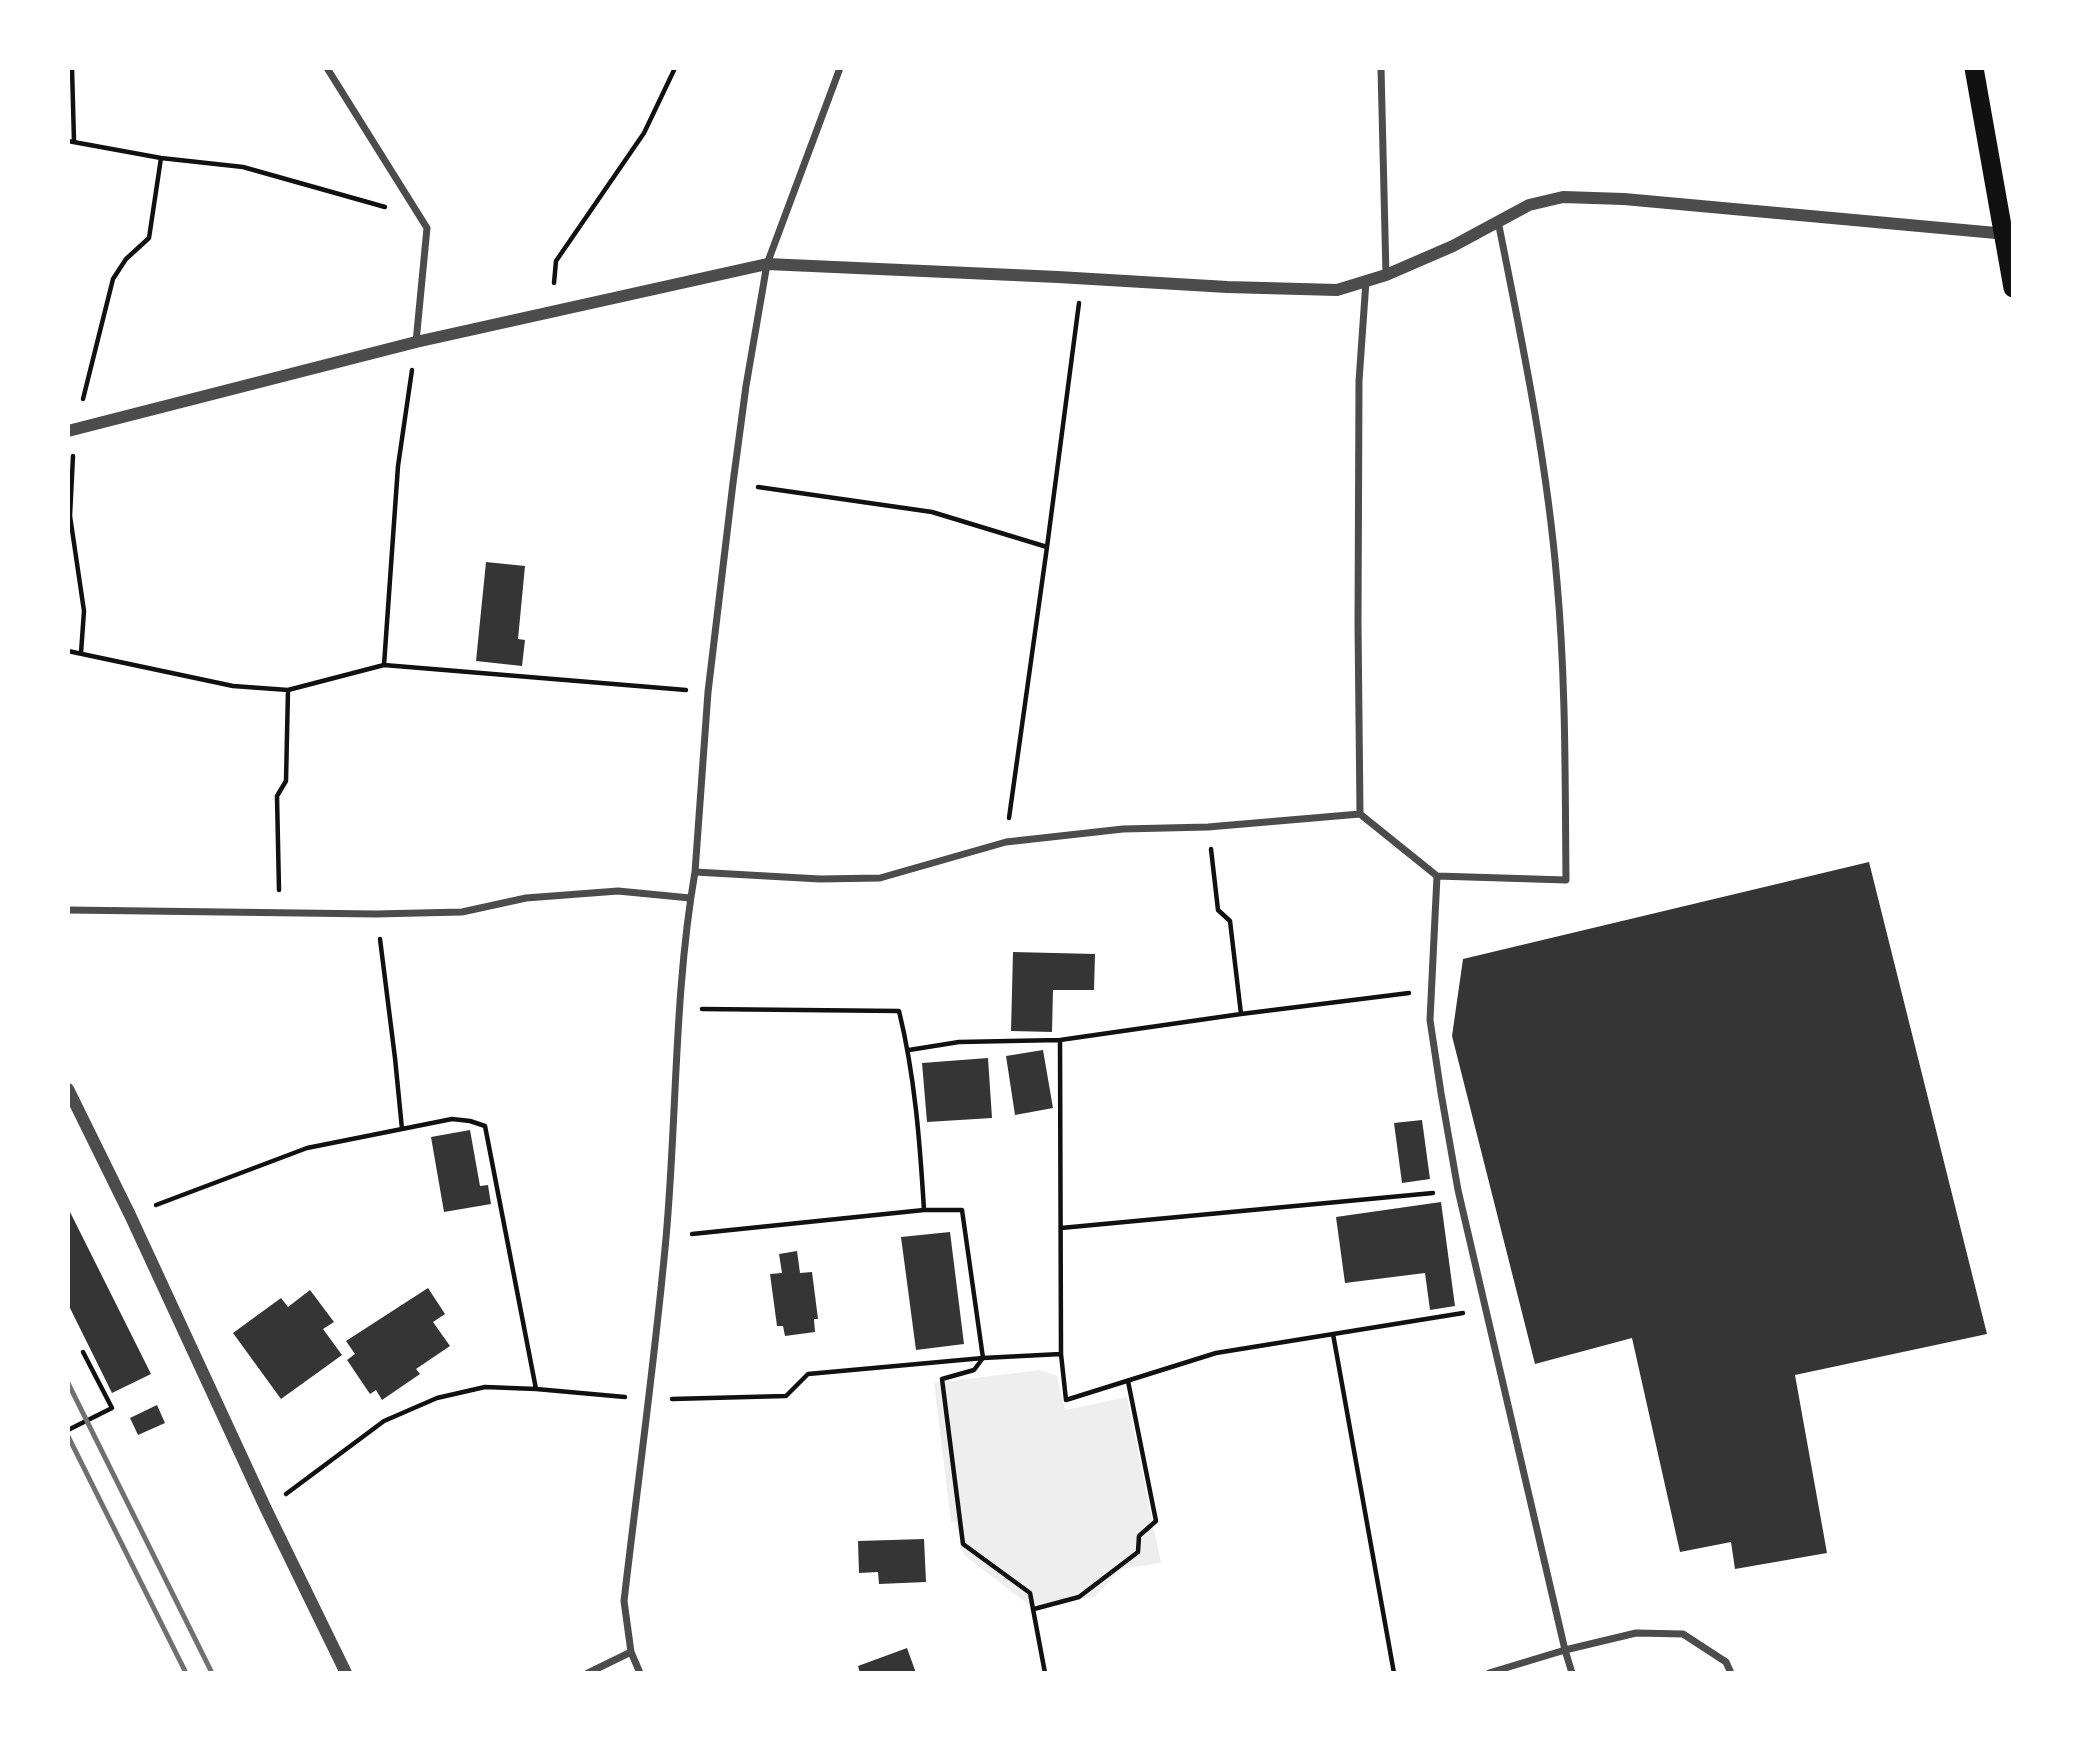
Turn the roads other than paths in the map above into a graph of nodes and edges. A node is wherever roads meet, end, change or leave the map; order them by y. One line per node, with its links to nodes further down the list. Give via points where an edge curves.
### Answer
1 (327, 68): 11 (street, via 427,229)
2 (840, 68): 7 (street)
3 (1381, 68): 8 (street)
4 (1974, 68): 6 (highway)
5 (1498, 220): 6 (street, via 1529,205 1563,197); 8 (street, via 1453,246); 15 (street, via 1534,401 1557,582 1566,880)
6 (2008, 234): 10 (highway)
7 (767, 264): 9 (street, via 1227,287 1337,290); 11 (street); 14 (street, via 746,386 708,692)
8 (1386, 275): 9 (street)
9 (1366, 281): 13 (street, via 1359,381)
10 (2013, 288)
11 (416, 342): 12 (street)
12 (68, 431)
13 (1360, 814): 14 (street, via 1123,829 1006,842 880,878); 15 (street)
14 (695, 873): 16 (street)
15 (1437, 876): 19 (street, via 1430,1020 1458,1191)
16 (690, 898): 17 (street, via 618,891 526,898 462,912 376,914); 20 (street, via 666,1237 624,1601)
17 (68, 909)
18 (68, 1089): 21 (street)
19 (1565, 1650): 24 (street); 25 (street); 26 (street, via 1636,1633 1683,1634 1726,1662)
20 (631, 1652): 22 (street); 23 (street)
21 (346, 1673)
22 (588, 1673)
23 (640, 1673)
24 (1489, 1673)
25 (1572, 1673)
26 (1731, 1673)

